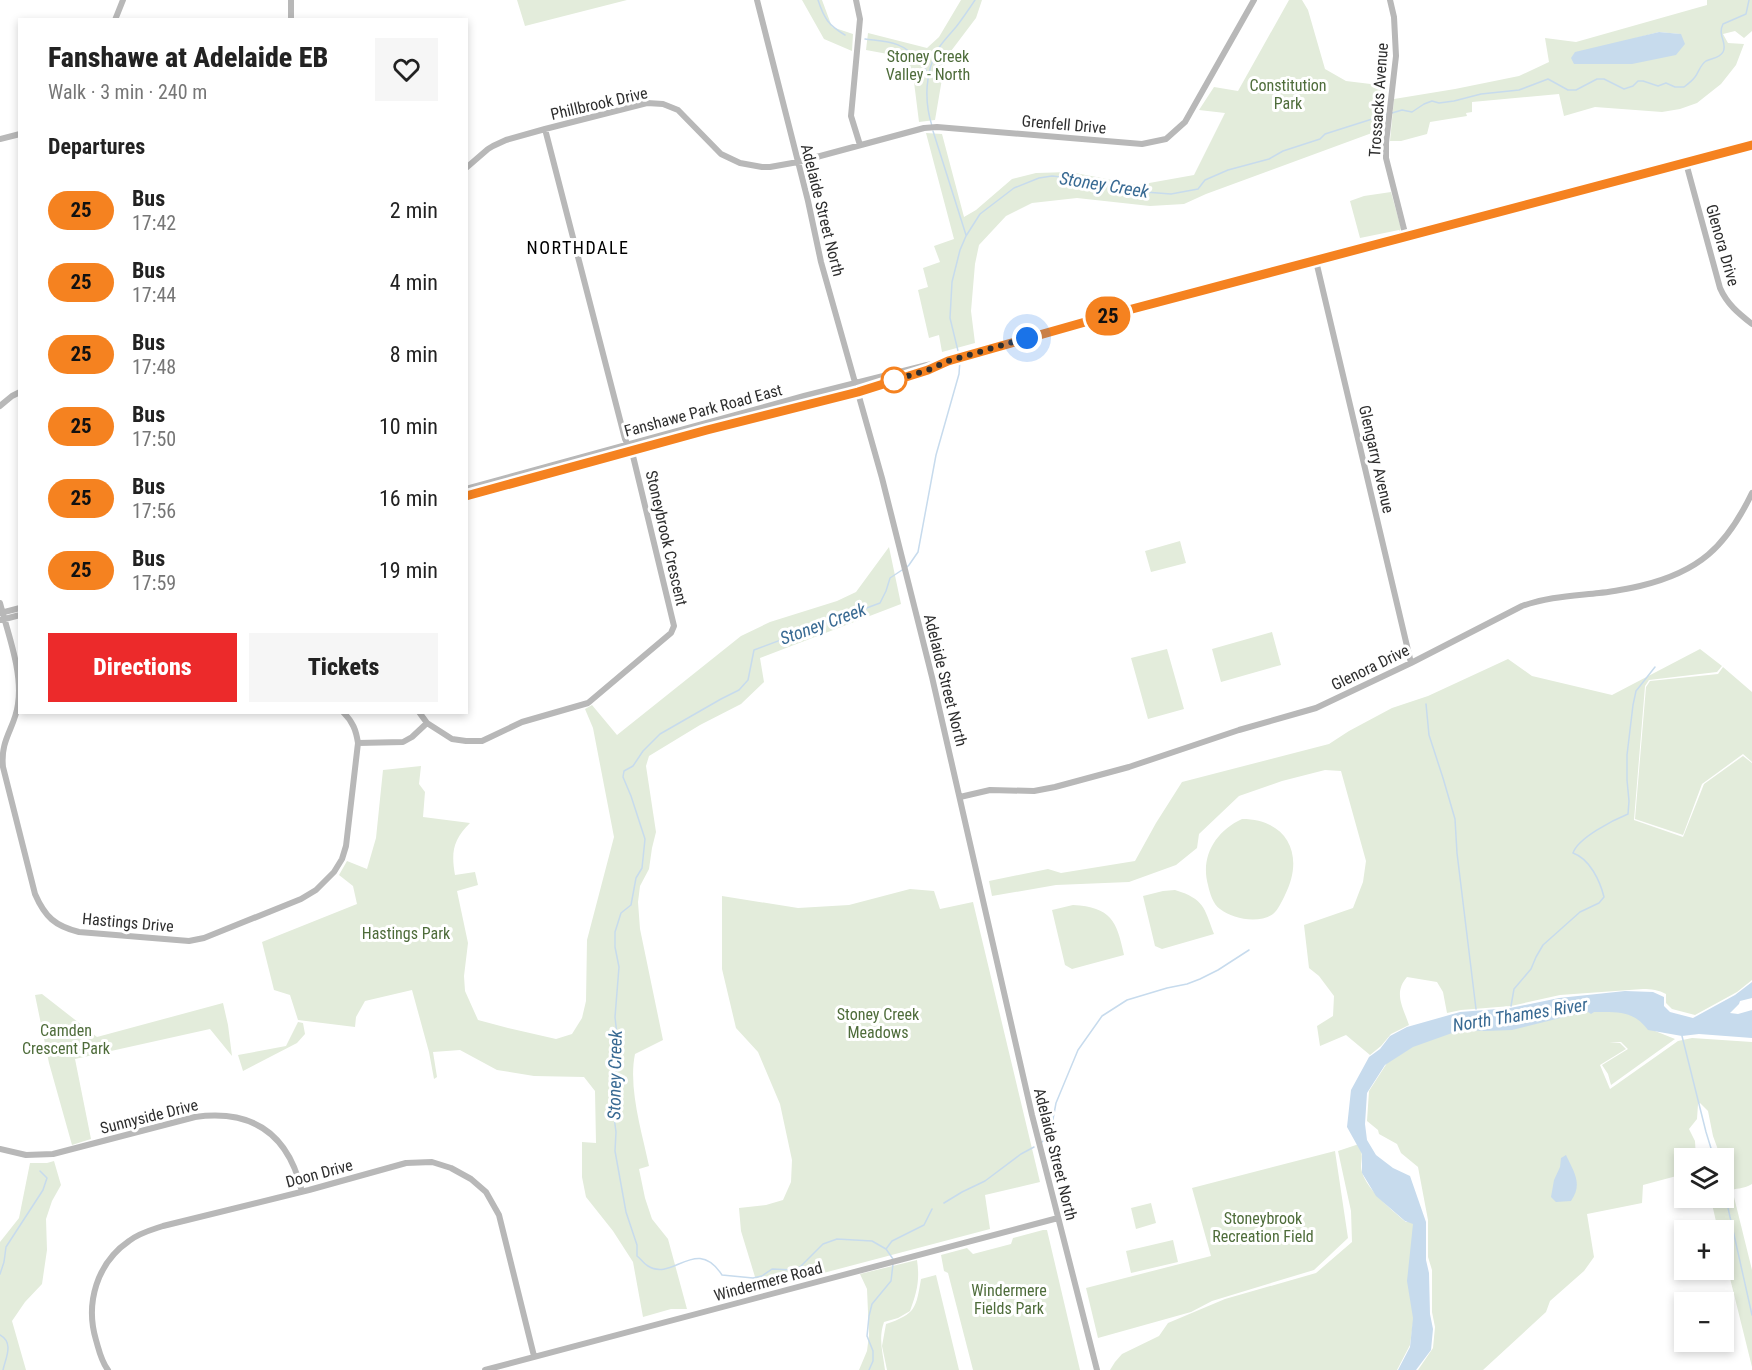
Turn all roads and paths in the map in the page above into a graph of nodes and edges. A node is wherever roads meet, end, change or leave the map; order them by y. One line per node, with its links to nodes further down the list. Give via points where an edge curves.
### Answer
1 (123, 0): 7 (street)
2 (291, 0): 8 (street)
3 (757, 0): 14 (street, Adelaide Street North)
4 (856, 0): 12 (street, via 860,20 851,116)
5 (1254, 0): 12 (street, Grenfell Drive, via 1185,122 1166,139 1143,144 937,127)
6 (1390, 0): 17 (street, Trossacks Avenue, via 1396,56 1386,159)
7 (117, 18)
8 (291, 18)
9 (545, 129): 14 (street, Phillbrook Drive, via 654,102 678,110 714,148 732,160 770,167); 16 (street, Phillbrook Drive, via 493,146); 25 (street, Stoneybrook Crescent)
10 (18, 134): 11 (street)
11 (0, 139)
12 (860, 145): 14 (street, Grenfell Drive)
13 (1752, 145): 15 (street, Fanshawe Park Road East)
14 (798, 162): 21 (street, Adelaide Street North)
15 (1686, 163): 17 (street, Fanshawe Park Road East); 19 (street, Glenora Drive, via 1720,288 1732,308)
16 (468, 166)
17 (1406, 237): 18 (street, Fanshawe Park Road East)
18 (1316, 261): 20 (street, Fanshawe Park Road East); 33 (street, Glengarry Avenue)
19 (1752, 324)
20 (948, 361): 21 (street, Fanshawe Park Road East); 22 (street, Fanshawe Park Road East)
21 (855, 384): 22 (street, Adelaide Street North); 25 (street, Fanshawe Park Road East)
22 (858, 392): 25 (street, Fanshawe Park Road East); 40 (street, Adelaide Street North, via 900,546)
23 (18, 394): 24 (street)
24 (0, 406)
25 (629, 448): 26 (street, Fanshawe Park Road East); 28 (street, Fanshawe Park Road East); 38 (street, Stoneybrook Crescent, via 674,626 671,633 588,703 522,722 477,741 452,739)
26 (468, 488)
27 (1752, 494): 33 (street, Glenora Drive, via 1716,548 1682,573 1612,591 1538,600)
28 (468, 495)
29 (0, 603): 32 (street, Hastings Drive)
30 (18, 609): 32 (street)
31 (18, 615): 32 (street)
32 (2, 616): 34 (street, Hastings Drive)
33 (1411, 663): 40 (street, Glenora Drive, via 1316,708 1129,767 1034,791 991,790)
34 (18, 675)
35 (18, 694): 39 (street, Hastings Drive, via 3,747 3,767 35,894 52,921 79,932 189,941 316,890 337,867 346,846)
36 (345, 714): 39 (street, via 356,729)
37 (420, 714): 38 (street, Stoneybrook Crescent)
38 (427, 723): 39 (street, via 403,742)
39 (358, 743)
40 (960, 796): 43 (street, Adelaide Street North)
41 (0, 1149): 42 (street, Sunnyside Drive, via 26,1155 53,1154 195,1117 230,1115 260,1126 284,1147)
42 (302, 1192): 44 (street, Doon Drive, via 413,1163 441,1164 471,1179 486,1192 499,1215); 45 (street, Doon Drive, via 152,1230 129,1240 103,1266 94,1295 94,1331)
43 (1058, 1218): 44 (street, Windermere Road); 47 (street, Adelaide Street North)
44 (534, 1356): 46 (street, Windermere Road)
45 (108, 1370)
46 (485, 1370)
47 (1097, 1370)

